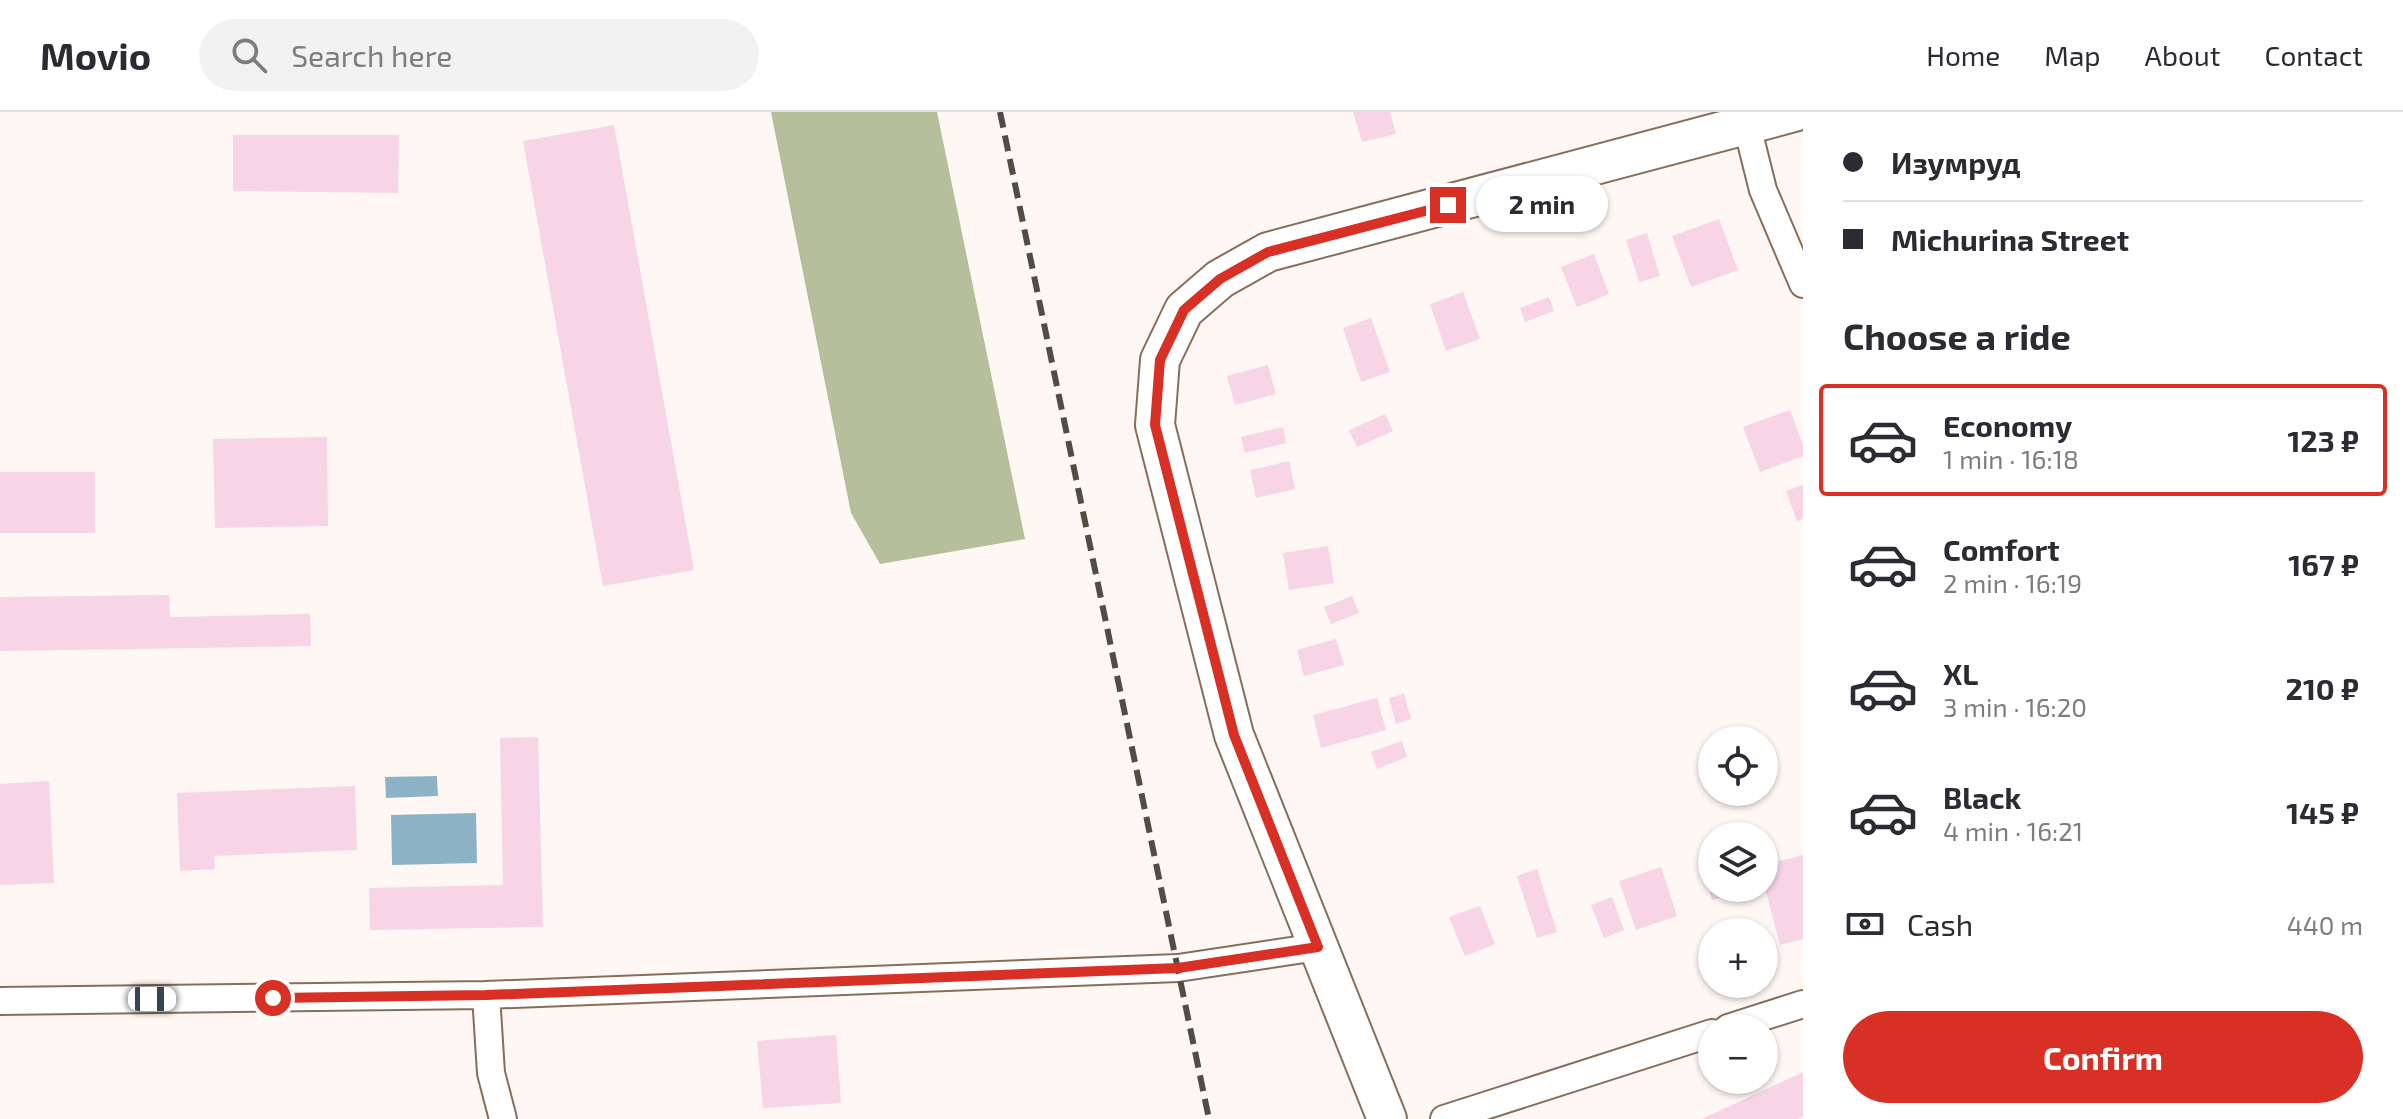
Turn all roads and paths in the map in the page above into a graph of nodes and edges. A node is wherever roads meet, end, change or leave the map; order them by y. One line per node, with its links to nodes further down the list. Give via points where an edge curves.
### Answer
1 (1794, 112): 2 (street)
2 (1747, 126): 3 (street, via 1763,190); 4 (street, via 1268,252 1220,279 1184,310 1160,360 1155,425 1234,735)
3 (1803, 284)
4 (1318, 947): 5 (street, via 1178,968); 11 (street)
5 (486, 995): 6 (street); 10 (street, via 491,1073)
6 (0, 1001)
7 (1803, 1004): 8 (street)
8 (1772, 1014)
9 (1698, 1037): 12 (street)
10 (503, 1119)
11 (1387, 1119)
12 (1444, 1119)

